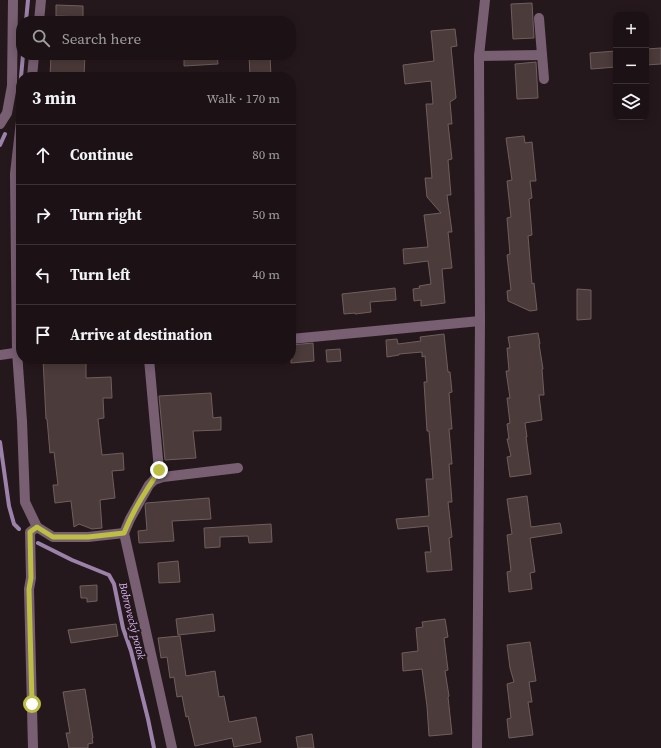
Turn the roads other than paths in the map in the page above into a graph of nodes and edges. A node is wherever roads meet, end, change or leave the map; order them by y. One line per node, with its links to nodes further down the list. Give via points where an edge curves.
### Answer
1 (13, 0): 11 (street, via 12,86)
2 (41, 0): 4 (street)
3 (485, 0): 7 (street)
4 (39, 16)
5 (539, 18): 6 (street)
6 (542, 55): 7 (street); 10 (street)
7 (479, 56): 16 (street)
8 (34, 60): 9 (street)
9 (32, 72)
10 (544, 79)
11 (7, 113): 12 (street); 13 (street)
12 (16, 115)
13 (0, 124)
14 (16, 165): 15 (street)
15 (16, 218)
16 (480, 321): 17 (street); 28 (street)
17 (296, 339)
18 (16, 352): 19 (street)
19 (1, 354)
20 (20, 364): 24 (street, via 25,502)
21 (149, 364): 23 (street, via 159,470)
22 (238, 468): 23 (street)
23 (154, 480): 25 (street)
24 (37, 527): 25 (street, via 53,537); 26 (street, via 30,532)
25 (124, 533): 27 (street)
26 (33, 748)
27 (172, 748)
28 (477, 748)

